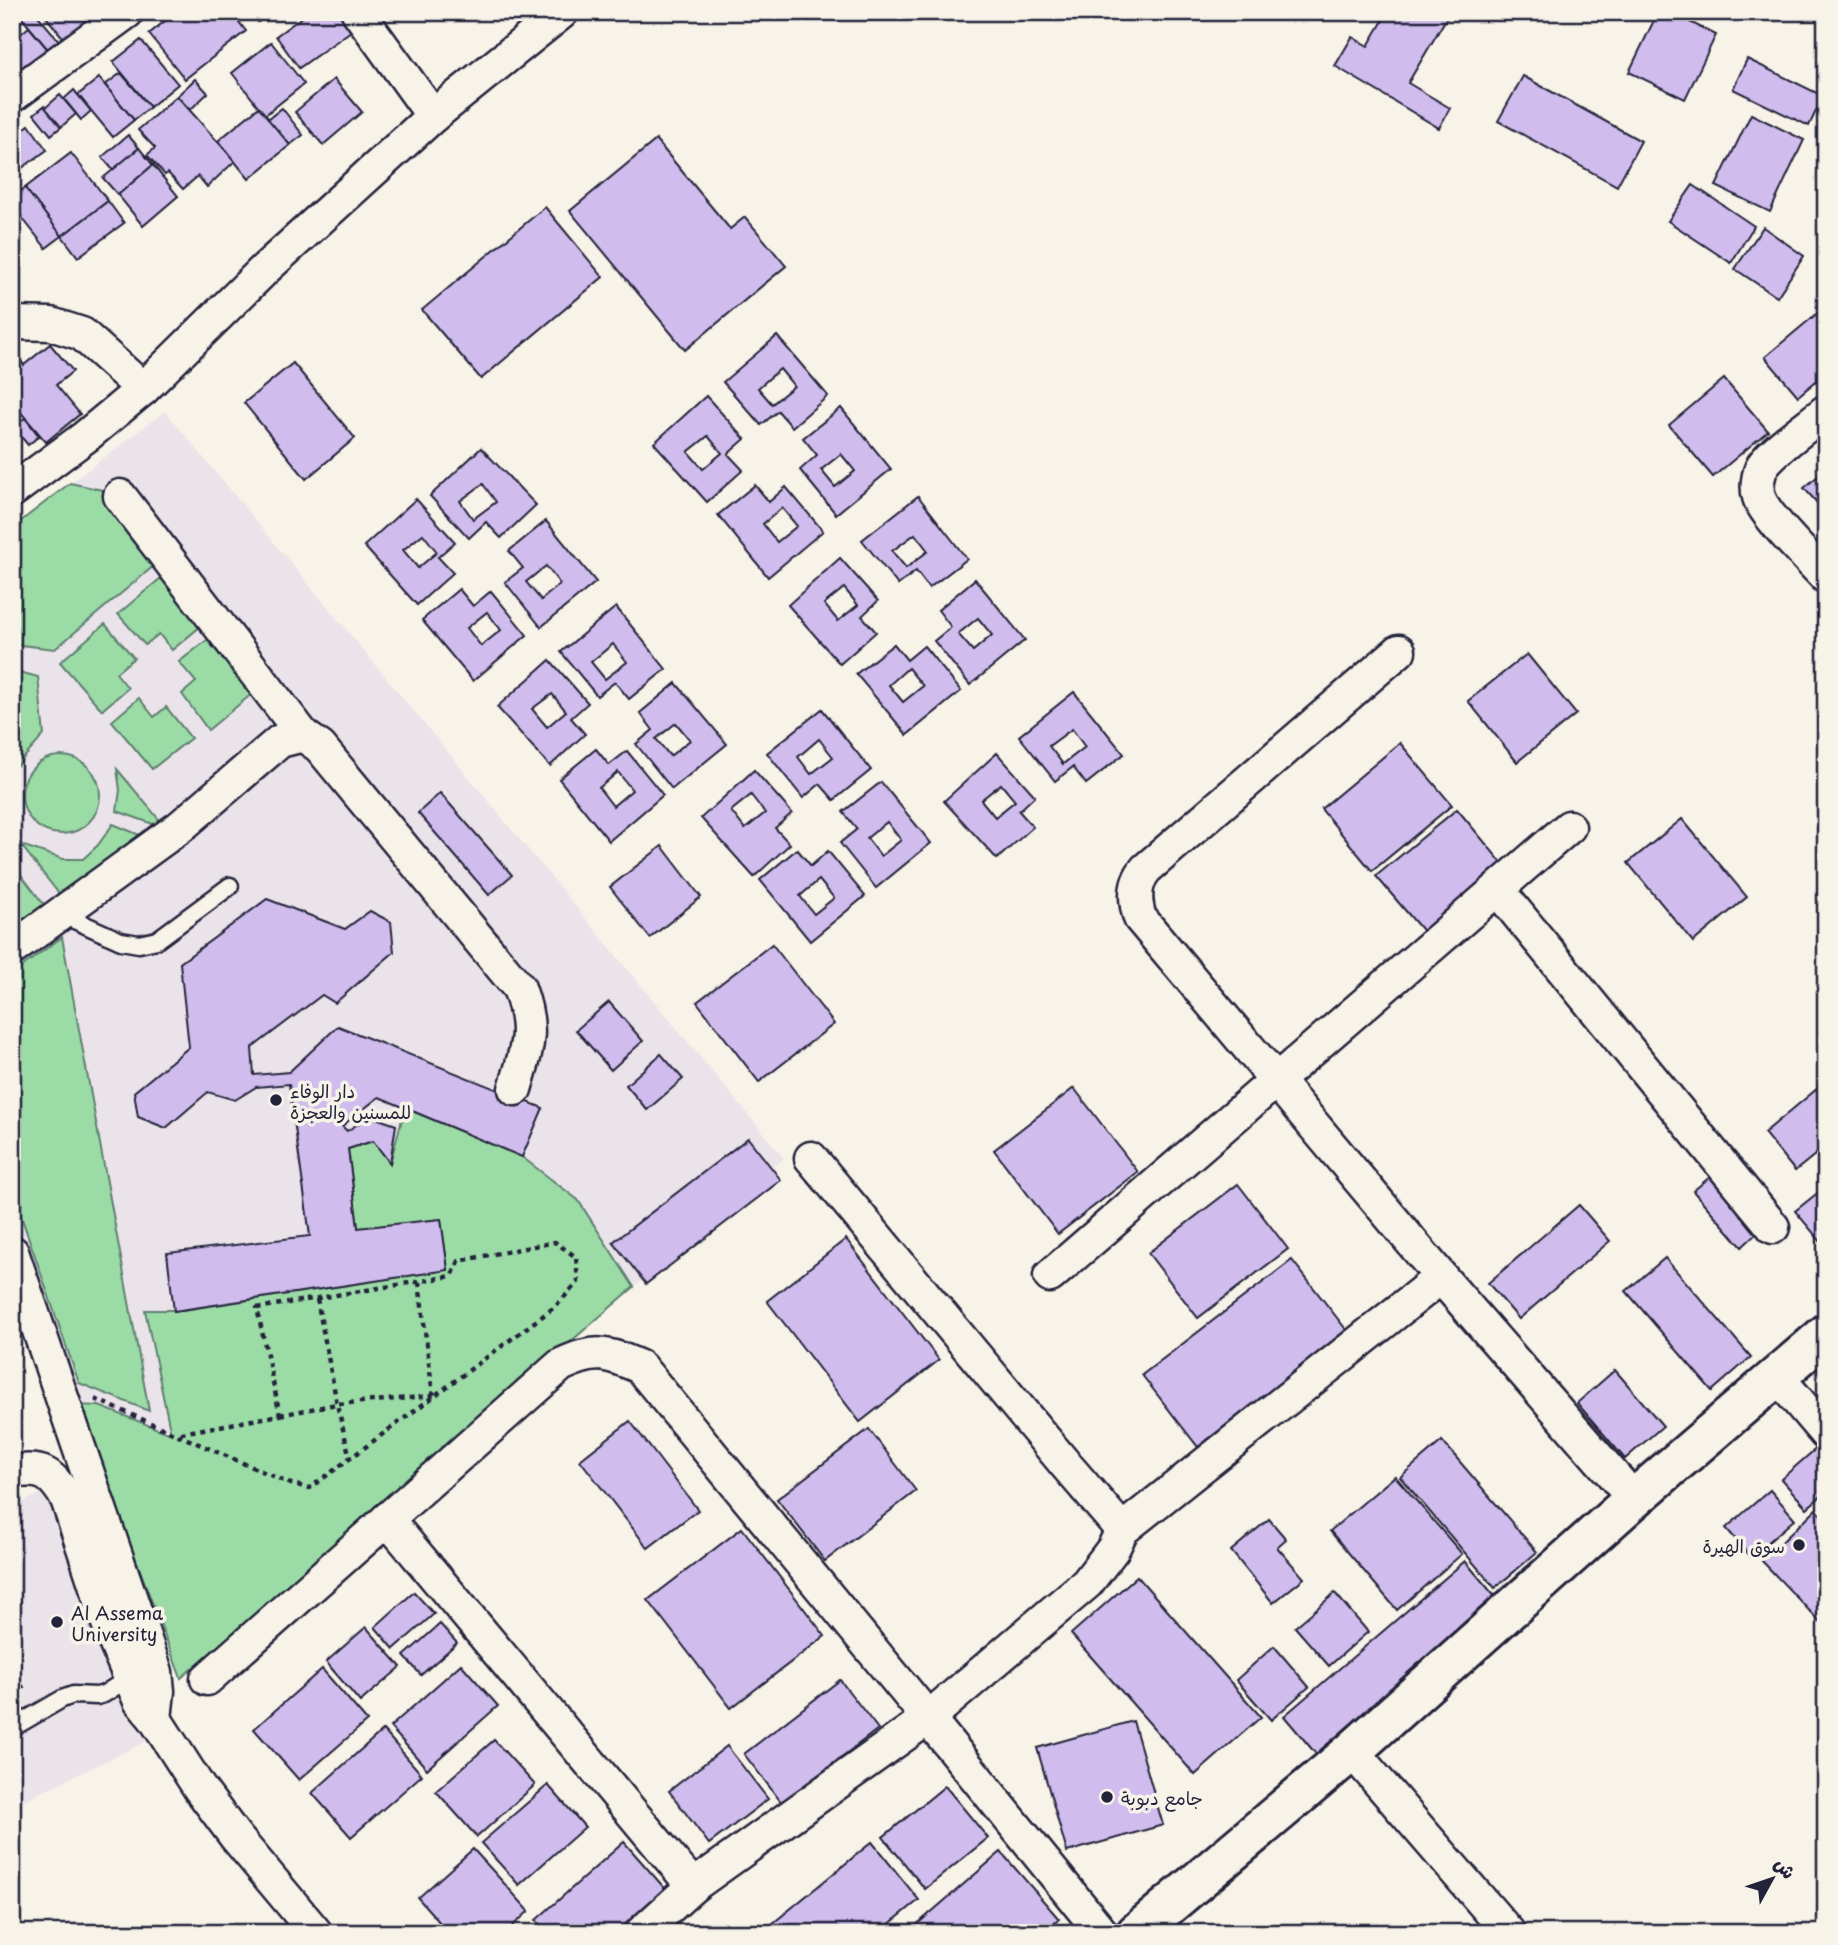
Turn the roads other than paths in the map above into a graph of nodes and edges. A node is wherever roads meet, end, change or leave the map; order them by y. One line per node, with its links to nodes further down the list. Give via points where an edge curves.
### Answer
1 (127, 12): 4 (street)
2 (358, 12): 5 (street)
3 (562, 12): 5 (street)
4 (12, 96)
5 (433, 116): 7 (street, via 266,268)
6 (12, 323): 7 (street, via 51,324 82,334)
7 (143, 389): 9 (street)
8 (1826, 411): 11 (street, via 1763,465 1758,480 1759,497 1767,511)
9 (12, 491)
10 (120, 496): 13 (street)
11 (1826, 577)
12 (1399, 651): 19 (street, via 1146,869 1137,884 1139,918)
13 (303, 736): 17 (street, via 280,741 180,827); 20 (street, via 320,747 519,988 530,1036)
14 (1569, 827): 16 (street)
15 (230, 886): 17 (lane, via 157,940 139,943 121,941)
16 (1498, 890): 19 (street); 22 (street)
17 (61, 914): 18 (street)
18 (12, 949)
19 (1277, 1080): 24 (street); 25 (street)
20 (515, 1089)
21 (811, 1158): 32 (street)
22 (1773, 1227)
23 (12, 1252): 36 (street, via 156,1672)
24 (1050, 1276)
25 (1441, 1277): 30 (street); 32 (street)
26 (1826, 1334): 27 (street)
27 (1776, 1375): 28 (street); 30 (street)
28 (1826, 1434)
29 (12, 1472): 33 (street, via 45,1472 67,1499)
30 (1634, 1499): 38 (street)
31 (387, 1519): 34 (street); 35 (street, via 561,1365 582,1356 610,1354 640,1367); 39 (street)
32 (1122, 1530): 35 (street, via 1087,1583)
33 (129, 1678): 36 (street); 37 (lane, via 104,1694 62,1699)
34 (207, 1679)
35 (928, 1717): 39 (street); 42 (street)
36 (155, 1719): 40 (street, via 235,1836)
37 (12, 1728)
38 (1352, 1751): 43 (street); 44 (street)
39 (693, 1886): 41 (street)
40 (316, 1933)
41 (641, 1933)
42 (1102, 1933)
43 (1136, 1933)
44 (1509, 1933)

